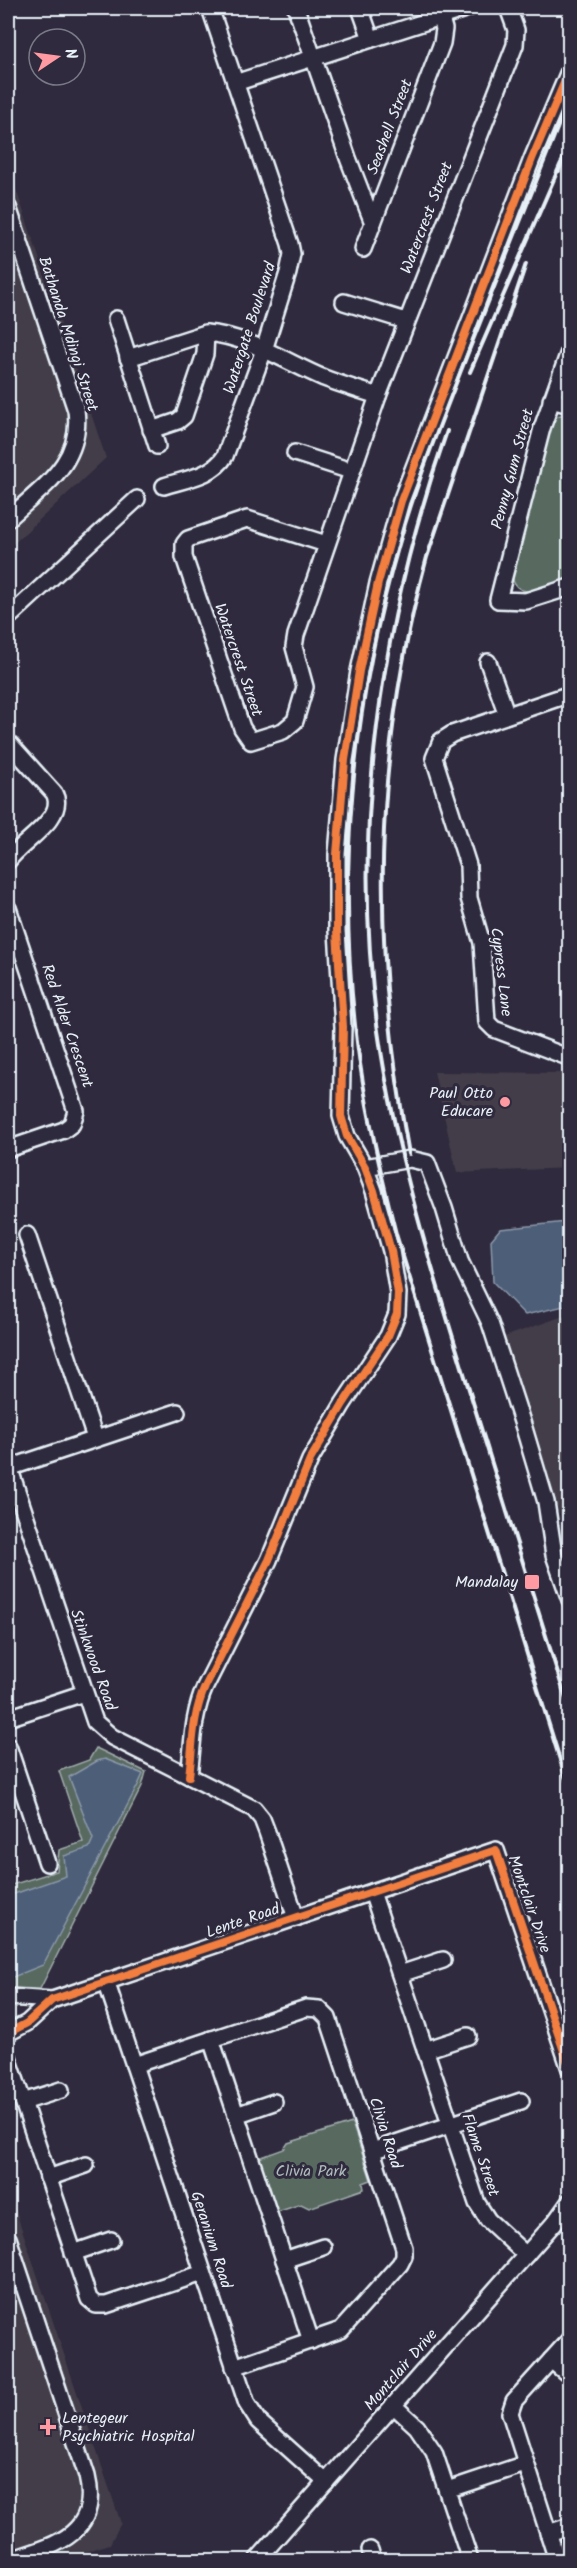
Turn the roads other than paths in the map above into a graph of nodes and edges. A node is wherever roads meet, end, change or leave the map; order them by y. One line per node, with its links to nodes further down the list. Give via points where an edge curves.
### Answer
1 (210, 8): 10 (street, Watergate Boulevard)
2 (296, 8): 8 (street)
3 (360, 8): 7 (street)
4 (468, 8): 6 (street)
5 (508, 8): 16 (street, Watercrest Street, via 516,30 515,45)
6 (440, 12): 7 (street); 12 (street, Seashell Street, via 442,43)
7 (371, 39): 8 (street)
8 (313, 56): 10 (street); 12 (street)
9 (570, 69): 42 (street, via 406,485 378,583 356,689 338,838 343,1027 340,1104 344,1127)
10 (235, 83): 19 (street, Watergate Boulevard, via 292,254)
11 (8, 207): 30 (street, Bathanda Mdingi Street, via 78,421 76,442 67,461)
12 (373, 223): 13 (street, Seashell Street)
13 (363, 249)
14 (344, 302): 16 (street)
15 (116, 319): 20 (street)
16 (406, 321): 21 (street, Watercrest Street)
17 (206, 333): 19 (street); 20 (street); 24 (street, via 205,354 184,416)
18 (570, 349): 22 (street, Penny Gum Street)
19 (264, 350): 21 (street, via 325,378); 28 (street, Watergate Boulevard, via 220,464)
20 (128, 358): 24 (street)
21 (378, 396): 27 (street, Watercrest Street)
22 (551, 400): 23 (street); 32 (street, Penny Gum Street, via 498,600 526,601)
23 (570, 405)
24 (151, 430): 25 (street)
25 (157, 446)
26 (295, 453): 27 (street)
27 (351, 471): 31 (street, Watercrest Street)
28 (164, 486)
29 (137, 499): 33 (street)
30 (8, 519)
31 (326, 544): 31 (street, Watercrest Street, via 294,641 305,687 295,721 283,731 251,741 238,717 184,557 184,544 188,539 247,519)
32 (570, 587)
33 (8, 618)
34 (488, 662): 36 (street)
35 (570, 694): 36 (street)
36 (507, 715): 40 (street, Cypress Lane, via 446,737 435,752 436,771 468,865 469,898 482,943 487,1022 494,1029)
37 (8, 742): 38 (street, via 54,793 58,803 54,816)
38 (8, 861)
39 (8, 908): 41 (street, Red Alder Crescent, via 76,1111 72,1124 64,1130)
40 (570, 1058)
41 (8, 1149)
42 (365, 1167): 47 (street, via 410,1159 427,1163 460,1261 490,1323 546,1502 554,1555); 51 (street, via 393,1258 397,1314 388,1336 310,1460 269,1560 197,1704)
43 (27, 1235): 45 (street)
44 (177, 1412): 45 (street)
45 (95, 1438): 46 (street)
46 (8, 1466): 48 (street, Stinkwood Road)
47 (570, 1600)
48 (84, 1692): 49 (street); 51 (street, Stinkwood Road, via 95,1722 103,1731)
49 (8, 1719)
50 (8, 1746): 53 (street)
51 (189, 1776): 55 (street, Stinkwood Road, via 254,1809 262,1819)
52 (496, 1850): 54 (street, Lente Road); 67 (street, Montclair Drive)
53 (47, 1863)
54 (372, 1892): 55 (street, Lente Road); 57 (street, Flame Street)
55 (296, 1918): 58 (street, Lente Road)
56 (442, 1960): 57 (street)
57 (400, 1974): 64 (street, Flame Street)
58 (106, 1981): 60 (street, Lente Road); 66 (street, Geranium Road)
59 (8, 1997): 60 (street, Lente Road)
60 (52, 2000): 61 (street, Lente Road)
61 (8, 2033)
62 (468, 2036): 64 (street)
63 (211, 2039): 66 (street, Clivia Road); 72 (street); 74 (street, Clivia Road, via 306,2008 322,2011)
64 (425, 2050): 73 (street, Flame Street)
65 (8, 2057): 70 (street)
66 (134, 2065): 84 (street, Geranium Road)
67 (570, 2069)
68 (61, 2090): 70 (street)
69 (521, 2101): 73 (street)
70 (23, 2102): 76 (street)
71 (274, 2102): 72 (street)
72 (236, 2115): 83 (street)
73 (450, 2125): 74 (street); 82 (street, Flame Street, via 480,2209)
74 (372, 2151): 86 (street, Clivia Road, via 404,2256 344,2328)
75 (86, 2165): 76 (street)
76 (48, 2178): 81 (street)
77 (570, 2201): 82 (street, Montclair Drive)
78 (8, 2238): 96 (street, via 90,2495 86,2514 68,2538)
79 (111, 2240): 81 (street)
80 (323, 2247): 83 (street)
81 (73, 2253): 84 (street, via 89,2299 101,2306)
82 (526, 2255): 90 (street, Montclair Drive)
83 (284, 2260): 86 (street)
84 (203, 2273): 88 (street, Geranium Road)
85 (570, 2338): 87 (street)
86 (311, 2341): 88 (street, Clivia Road)
87 (551, 2360): 89 (street); 91 (street, via 511,2407 510,2420)
88 (234, 2367): 92 (street, Geranium Road, via 253,2416)
89 (570, 2376)
90 (393, 2405): 92 (street, Montclair Drive); 93 (street, via 427,2439)
91 (525, 2464): 93 (street); 95 (street)
92 (326, 2482): 97 (street, Montclair Drive)
93 (447, 2490): 98 (street)
94 (570, 2526): 95 (street)
95 (548, 2533): 99 (street)
96 (10, 2560)
97 (257, 2560)
98 (470, 2560)
99 (557, 2560)

